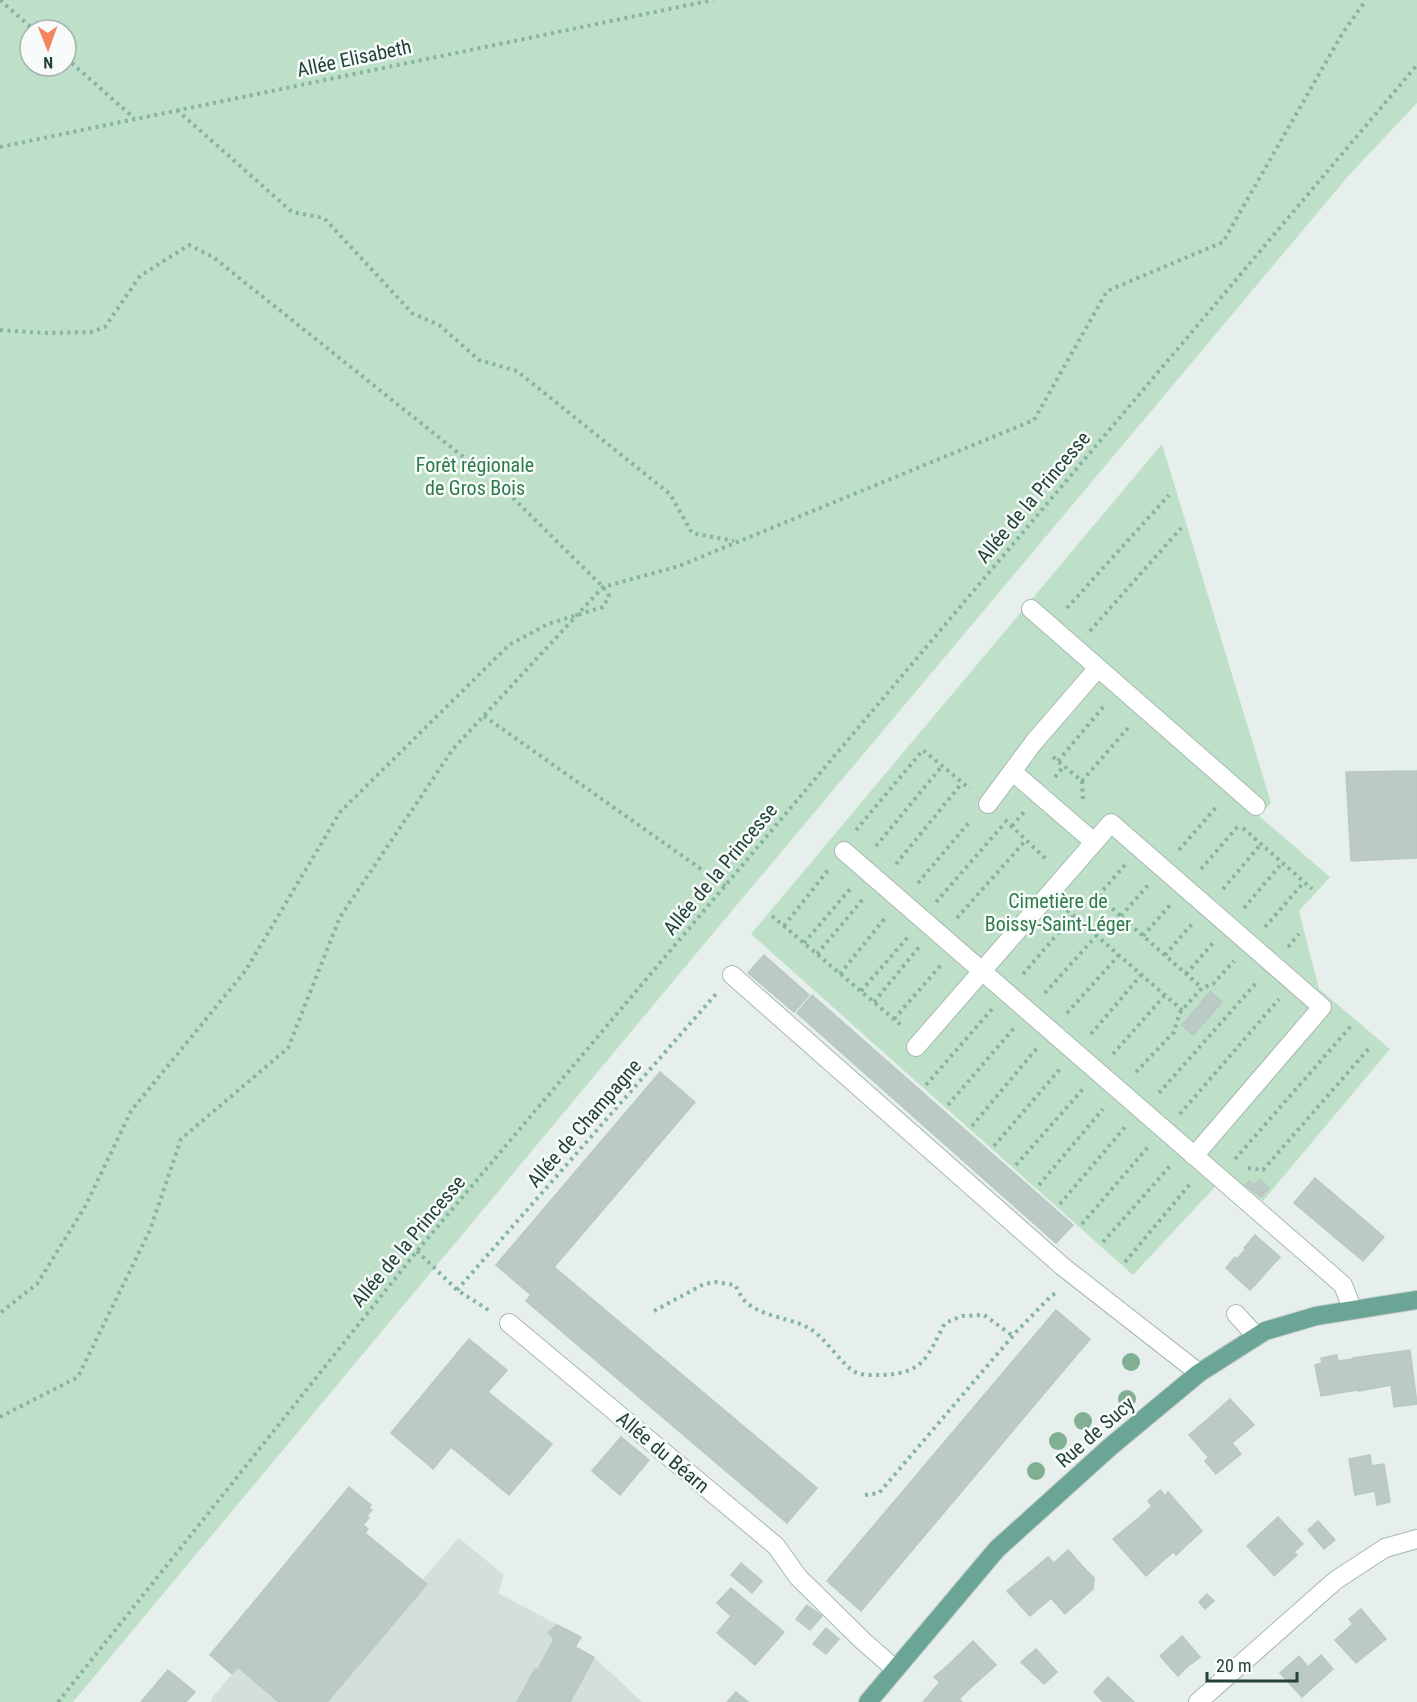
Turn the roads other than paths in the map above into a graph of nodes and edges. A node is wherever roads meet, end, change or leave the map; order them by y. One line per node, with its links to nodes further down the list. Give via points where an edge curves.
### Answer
1 (1031, 609): 2 (street)
2 (1098, 668): 3 (street); 5 (street)
3 (1013, 772): 4 (street); 6 (street)
4 (987, 803)
5 (1256, 806)
6 (1094, 842): 8 (street); 11 (street, via 1111,823 1322,1007)
7 (844, 851): 8 (street)
8 (981, 971): 10 (street); 11 (street)
9 (732, 975): 17 (street, via 1082,1282)
10 (918, 1044)
11 (1201, 1162): 13 (street, via 1343,1285)
12 (1417, 1300): 13 (main road, Rue de Sucy)
13 (1353, 1310): 16 (main road, Rue de Sucy, via 1316,1316)
14 (1236, 1314): 16 (street)
15 (509, 1323): 19 (street, Allée du Béarn, via 776,1546 798,1577)
16 (1256, 1336): 17 (main road, Rue de Sucy)
17 (1199, 1373): 19 (main road, Rue de Sucy, via 997,1549)
18 (1417, 1539): 21 (street, via 1385,1548 1336,1580)
19 (896, 1669): 20 (main road, Rue de Sucy)
20 (868, 1702)
21 (1198, 1702)

